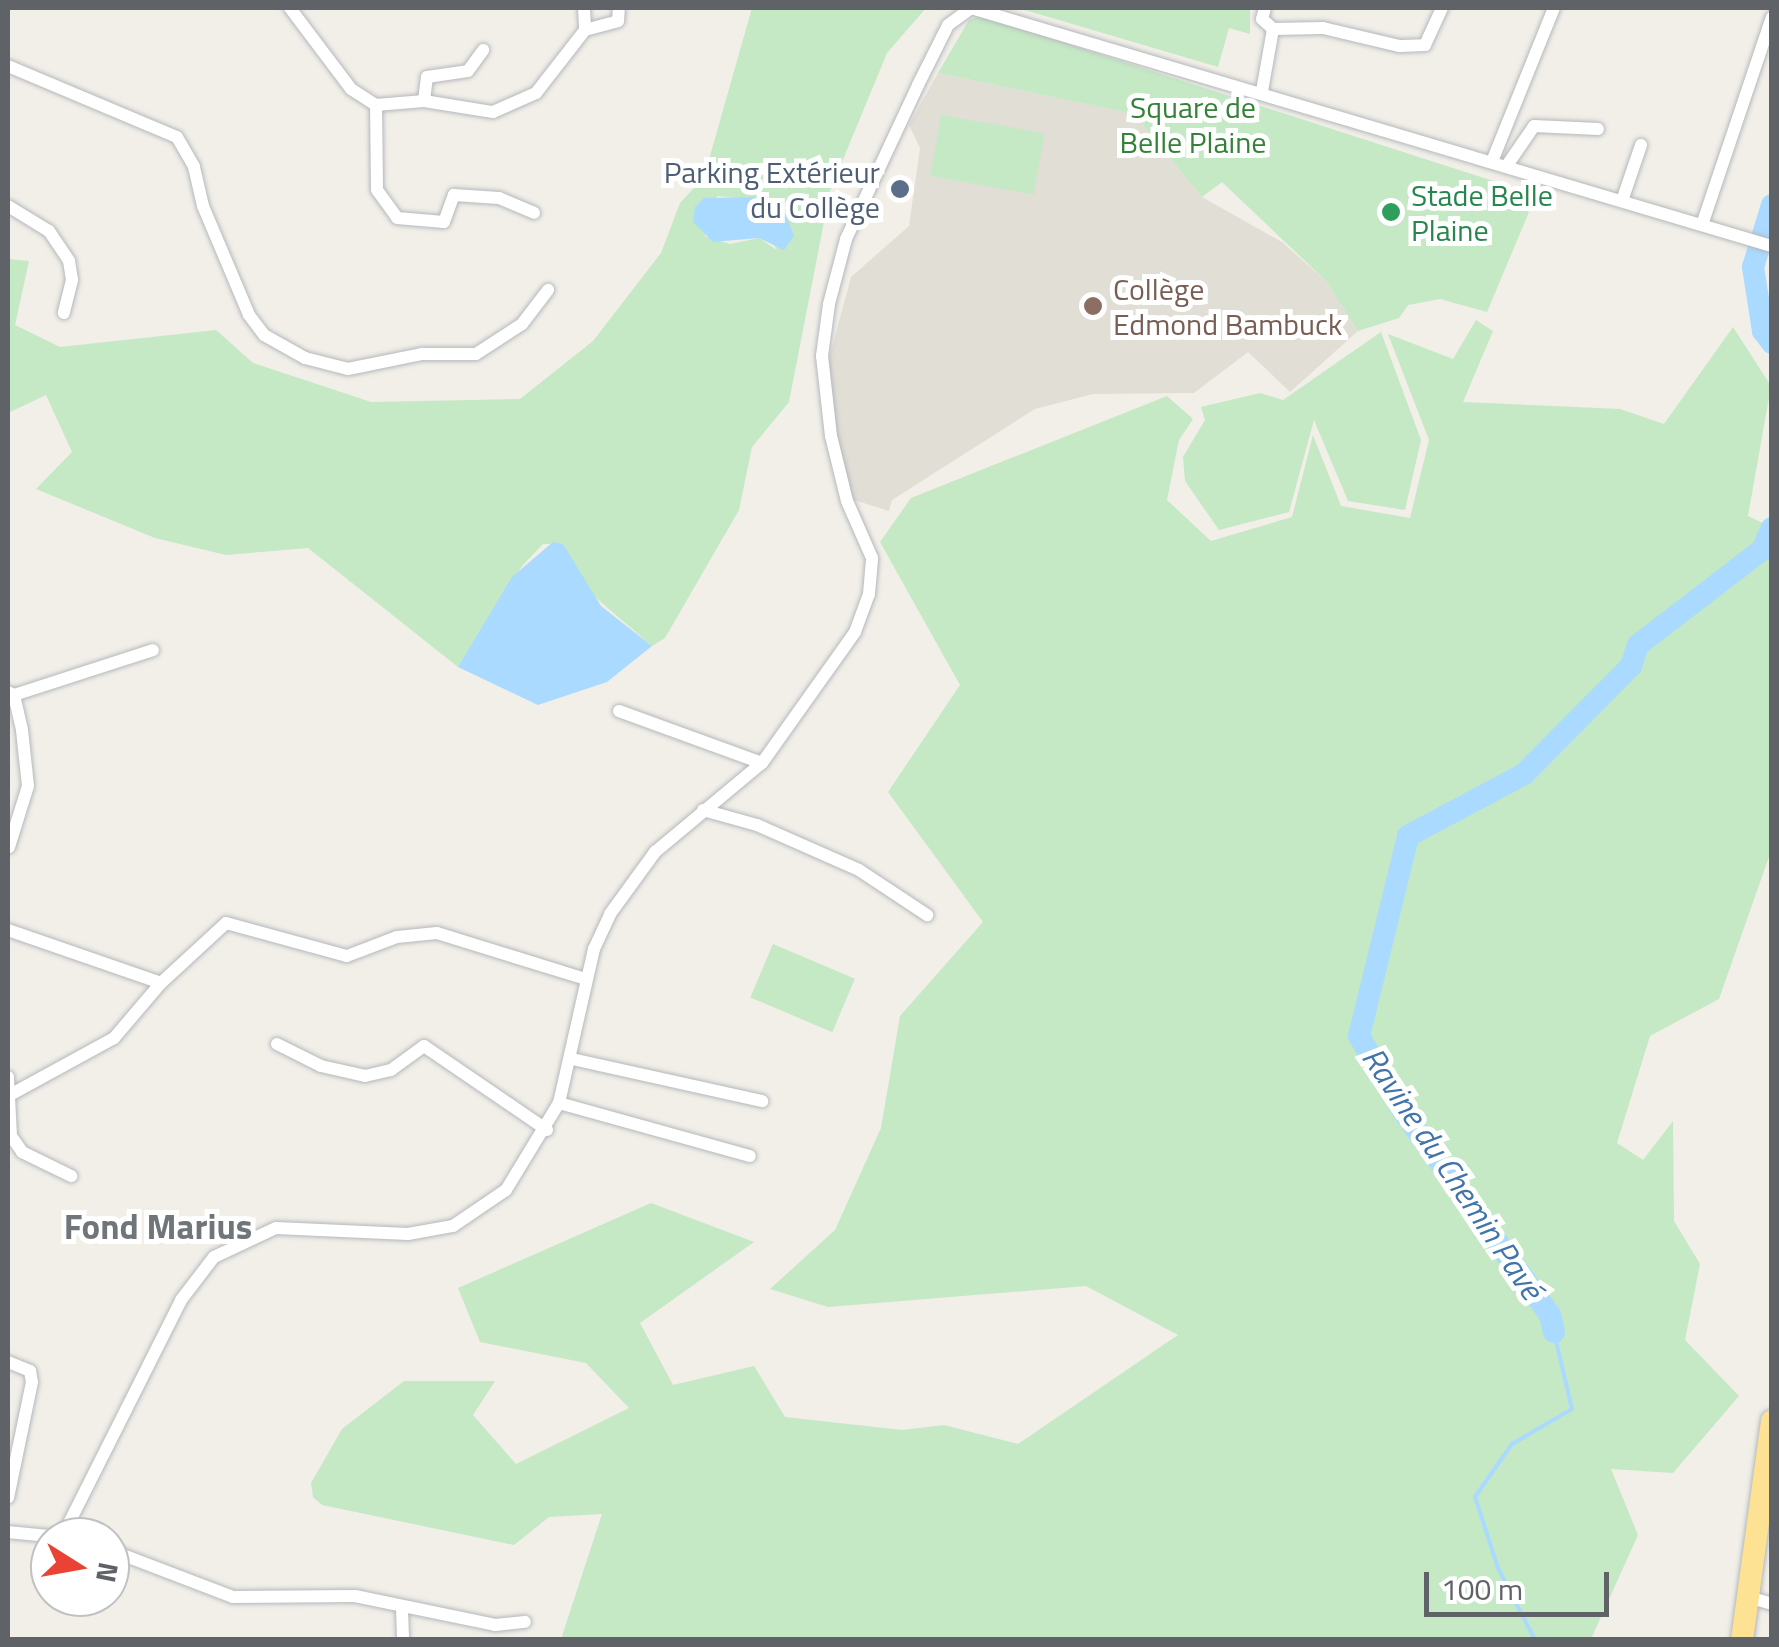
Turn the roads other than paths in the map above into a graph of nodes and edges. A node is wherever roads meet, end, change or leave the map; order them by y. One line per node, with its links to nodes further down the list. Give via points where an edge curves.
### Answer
1 (290, 8): 15 (street, via 352,89)
2 (584, 8): 10 (street)
3 (619, 8): 10 (street, via 618,22)
4 (971, 8): 13 (street); 32 (street, via 948,25 846,239 822,356 847,501 872,558 869,594 845,648)
5 (1265, 8): 9 (street, via 1262,19)
6 (1442, 8): 9 (street, via 1425,45 1400,46 1322,28)
7 (1554, 8): 16 (street)
8 (1772, 17): 25 (street)
9 (1273, 29): 13 (street)
10 (585, 30): 14 (street, via 536,93 514,107 480,112)
11 (483, 50): 14 (street, via 468,71 428,77)
12 (8, 66): 27 (street, via 177,138 249,315 264,335 305,358 348,370 422,354 476,354 496,347)
13 (1262, 91): 20 (street)
14 (424, 101): 15 (street)
15 (376, 105): 24 (street, via 377,190 397,218 444,222 454,195 499,198)
16 (1512, 106): 17 (street); 20 (street)
17 (1540, 124): 18 (street); 21 (street)
18 (1598, 129)
19 (1641, 145): 22 (street)
20 (1492, 159): 21 (street)
21 (1508, 164): 22 (street)
22 (1623, 198): 25 (street)
23 (8, 206): 28 (street, via 50,231 68,261 72,280)
24 (534, 213)
25 (1703, 222): 26 (street)
26 (1772, 246)
27 (548, 290)
28 (64, 313)
29 (152, 650): 30 (street)
30 (11, 694): 34 (street, via 28,786)
31 (619, 711): 32 (street)
32 (762, 764): 33 (street)
33 (703, 810): 35 (street, via 757,825 860,870); 37 (street, via 628,886 594,949)
34 (10, 847)
35 (927, 914)
36 (8, 930): 38 (street)
37 (586, 979): 38 (street, via 437,933 398,937 347,956 226,923); 40 (street)
38 (161, 983): 42 (street, via 114,1038)
39 (277, 1044): 45 (street, via 320,1066 365,1076 391,1070 424,1046)
40 (572, 1060): 43 (street); 44 (street)
41 (8, 1077): 42 (street)
42 (8, 1095): 47 (street, via 11,1136 22,1152)
43 (762, 1101)
44 (559, 1103): 45 (street); 46 (street)
45 (546, 1130): 51 (street, via 506,1190 452,1226 408,1234 276,1228 214,1257 173,1314)
46 (750, 1156)
47 (71, 1176)
48 (8, 1362): 50 (street, via 30,1371 32,1382)
49 (1772, 1421): 53 (highway)
50 (8, 1498)
51 (71, 1517)
52 (130, 1558): 54 (street, via 233,1597 355,1596)
53 (1760, 1601): 57 (highway)
54 (402, 1609): 55 (street, via 495,1626); 56 (street)
55 (525, 1622)
56 (402, 1640)
57 (1742, 1640)

